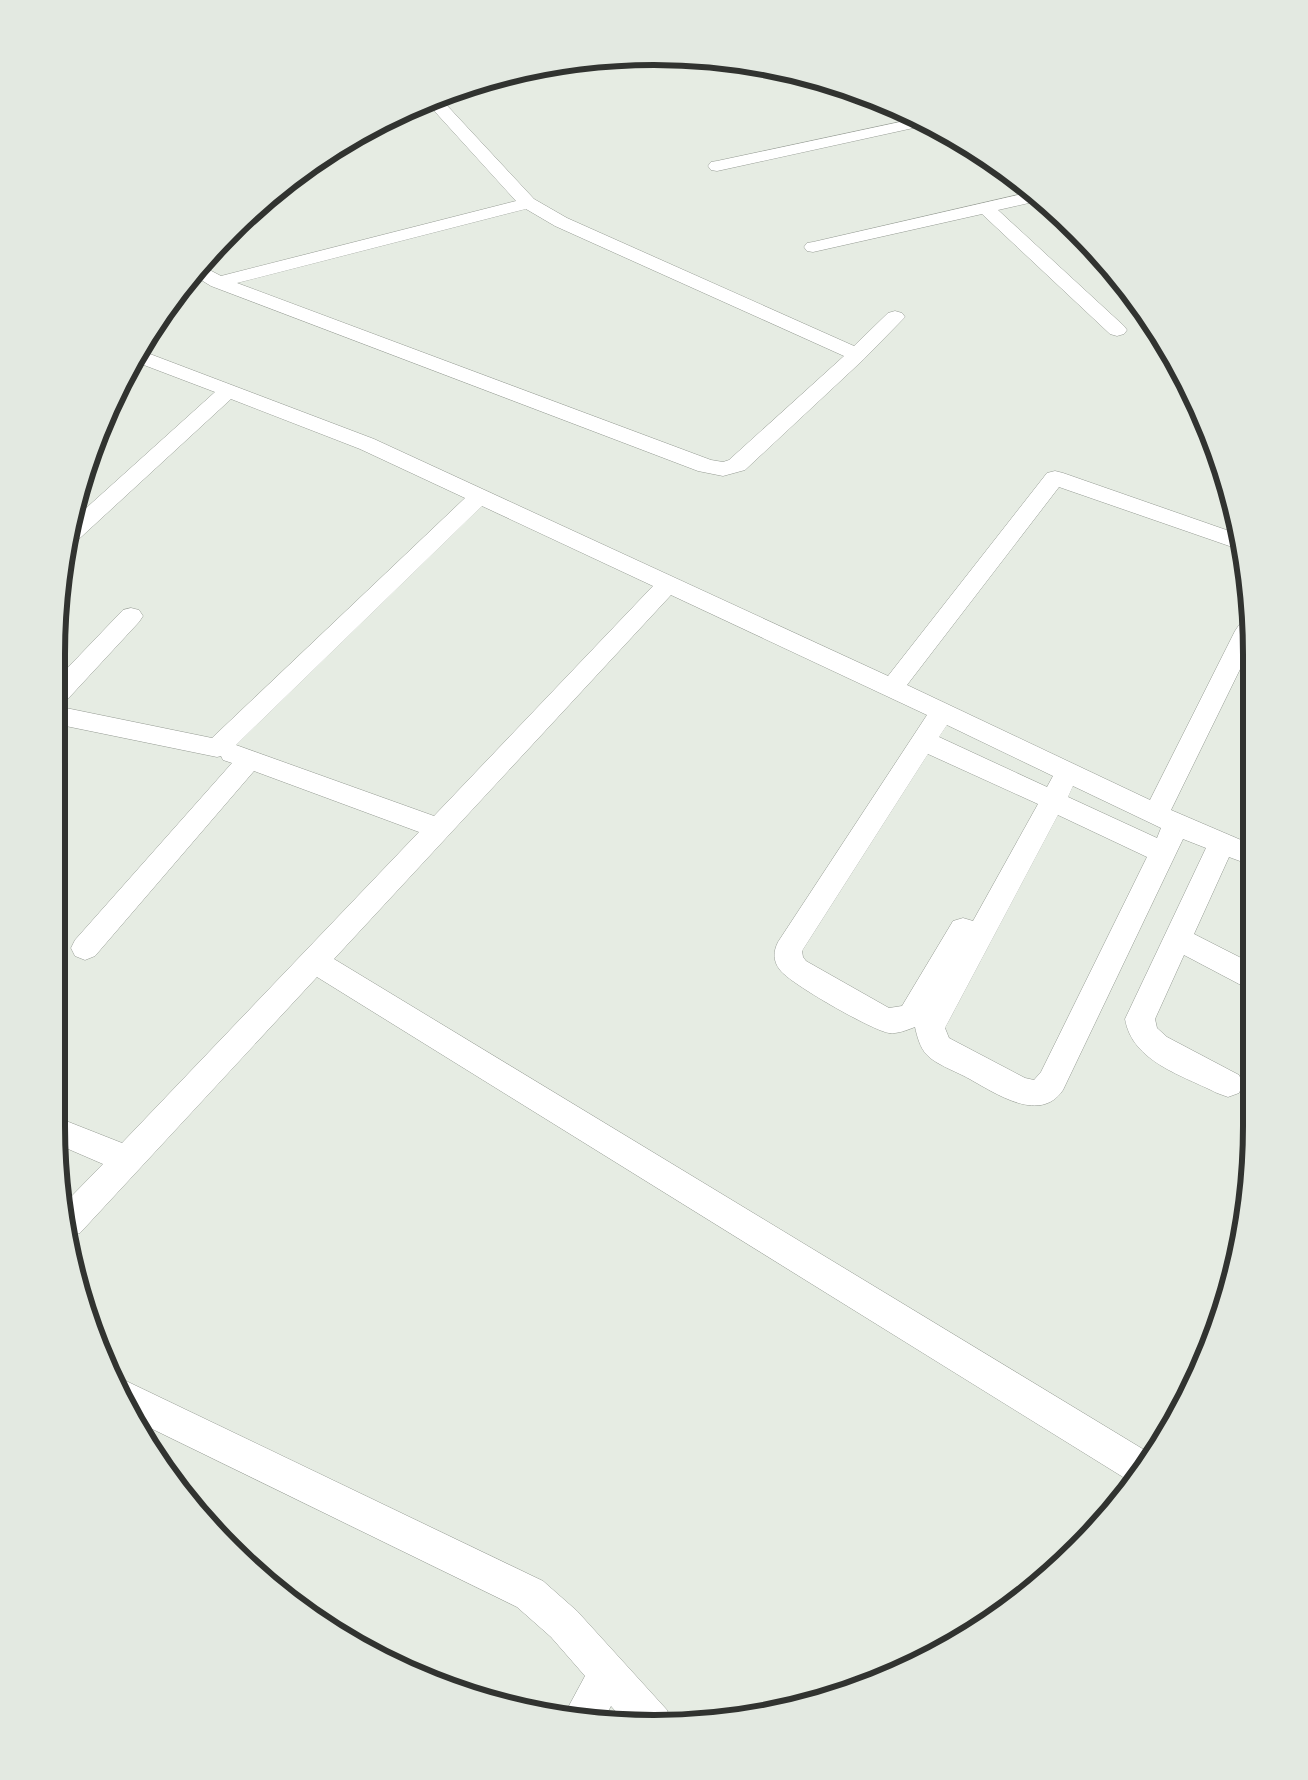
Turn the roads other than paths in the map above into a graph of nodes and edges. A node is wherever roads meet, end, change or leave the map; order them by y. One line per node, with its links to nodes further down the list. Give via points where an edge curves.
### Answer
1 (439, 106): 5 (street)
2 (911, 124): 3 (street)
3 (716, 166)
4 (1026, 198): 6 (street)
5 (528, 203): 9 (street); 12 (street, via 561,222)
6 (985, 207): 7 (street); 11 (street)
7 (814, 247)
8 (204, 274): 9 (street)
9 (218, 282): 12 (street, via 706,466 724,469 737,465)
10 (895, 317): 12 (street)
11 (1117, 330)
12 (857, 355)
13 (145, 358): 14 (street)
14 (228, 390): 15 (street, via 366,444); 16 (street)
15 (479, 497): 18 (street); 26 (street)
16 (82, 515)
17 (1232, 540): 22 (street, via 1055,478)
18 (668, 584): 22 (street); 31 (street)
19 (131, 616): 21 (street)
20 (1243, 641): 30 (street)
21 (65, 686)
22 (892, 688): 23 (street)
23 (942, 712): 25 (street); 28 (street)
24 (65, 717): 26 (street)
25 (924, 741): 29 (street); 29 (street, via 788,950 789,961 796,970 880,1018 889,1022 900,1021 912,1014)
26 (217, 748): 27 (street)
27 (249, 760): 31 (street); 36 (street)
28 (1063, 770): 29 (street); 30 (street)
29 (1047, 798): 33 (street); 33 (street, via 930,1026 938,1047 1020,1091 1034,1093 1046,1090 1052,1081)
30 (1166, 818): 32 (street); 33 (street)
31 (438, 828): 37 (street)
32 (1222, 843): 34 (street); 35 (street)
33 (1162, 852)
34 (1243, 852)
35 (1178, 938): 38 (street); 39 (street, via 1140,1020 1142,1029 1149,1040 1162,1049)
36 (85, 948)
37 (314, 961): 41 (street); 44 (street)
38 (1243, 973)
39 (1228, 1084)
40 (65, 1134): 41 (street)
41 (127, 1160): 42 (street)
42 (72, 1218)
43 (134, 1402): 45 (street, via 530,1594 564,1624)
44 (1136, 1465)
45 (608, 1673): 46 (street); 47 (street)
46 (586, 1711)
47 (645, 1715)

